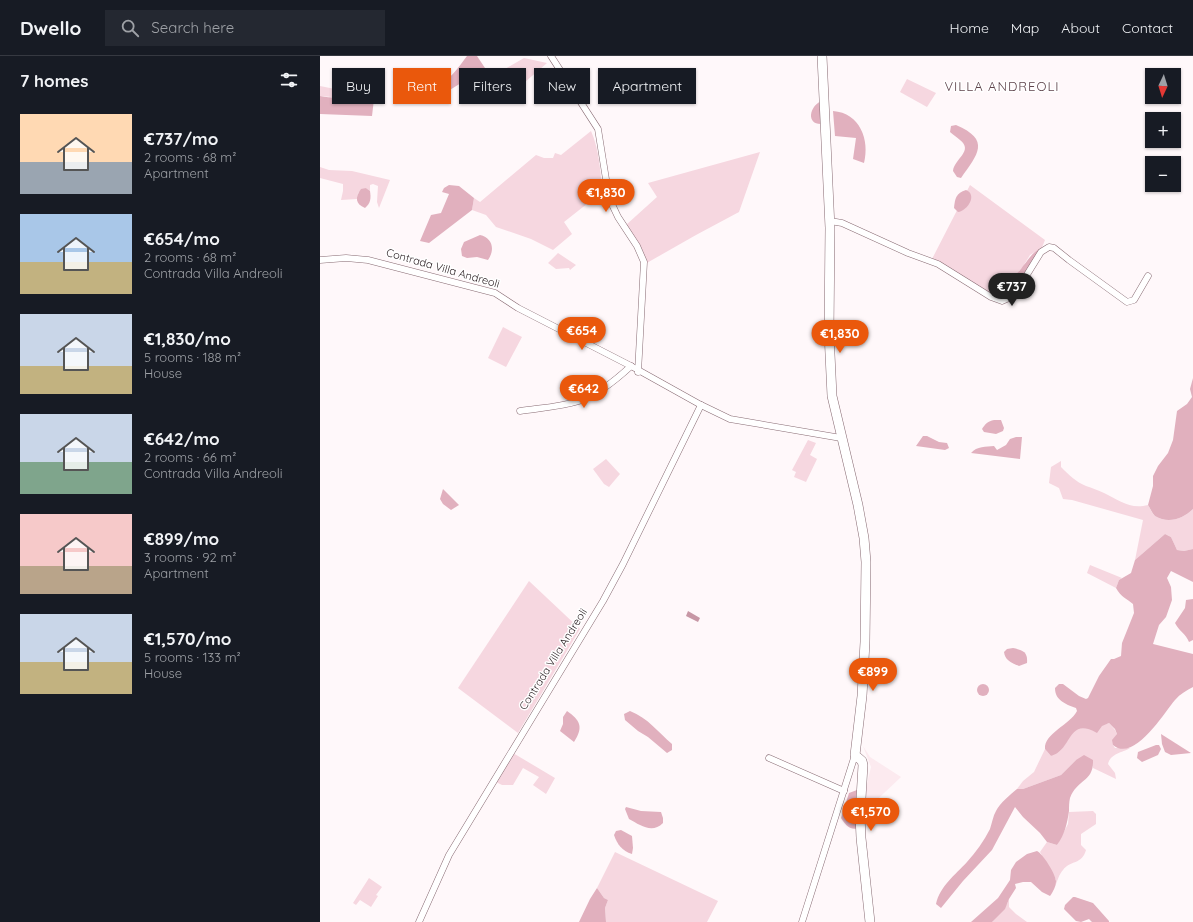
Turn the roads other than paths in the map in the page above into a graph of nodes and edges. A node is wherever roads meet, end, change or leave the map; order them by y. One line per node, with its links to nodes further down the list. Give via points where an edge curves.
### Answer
1 (551, 56): 7 (street, via 598,129 609,198 644,262)
2 (822, 56): 3 (main road)
3 (830, 221): 5 (street, via 842,223 938,264 1002,301 1011,297 1041,252 1049,247 1054,248 1127,302 1134,300); 10 (main road, via 829,332 832,396)
4 (320, 260): 6 (street, Contrada Villa Andreoli, via 368,260 494,293)
5 (1148, 276)
6 (631, 366): 7 (street, Contrada Villa Andreoli); 9 (street, via 601,390 580,401)
7 (638, 372): 8 (street, Contrada Villa Andreoli)
8 (700, 405): 10 (street, Contrada Villa Andreoli, via 730,419); 14 (street, Contrada Villa Andreoli, via 603,602 453,848)
9 (520, 411)
10 (841, 438): 11 (main road, via 858,504 866,562 865,642)
11 (856, 755): 13 (street); 16 (main road, via 863,765 861,838)
12 (769, 758): 13 (street)
13 (844, 791): 15 (street)
14 (419, 922)
15 (802, 922)
16 (870, 922)

